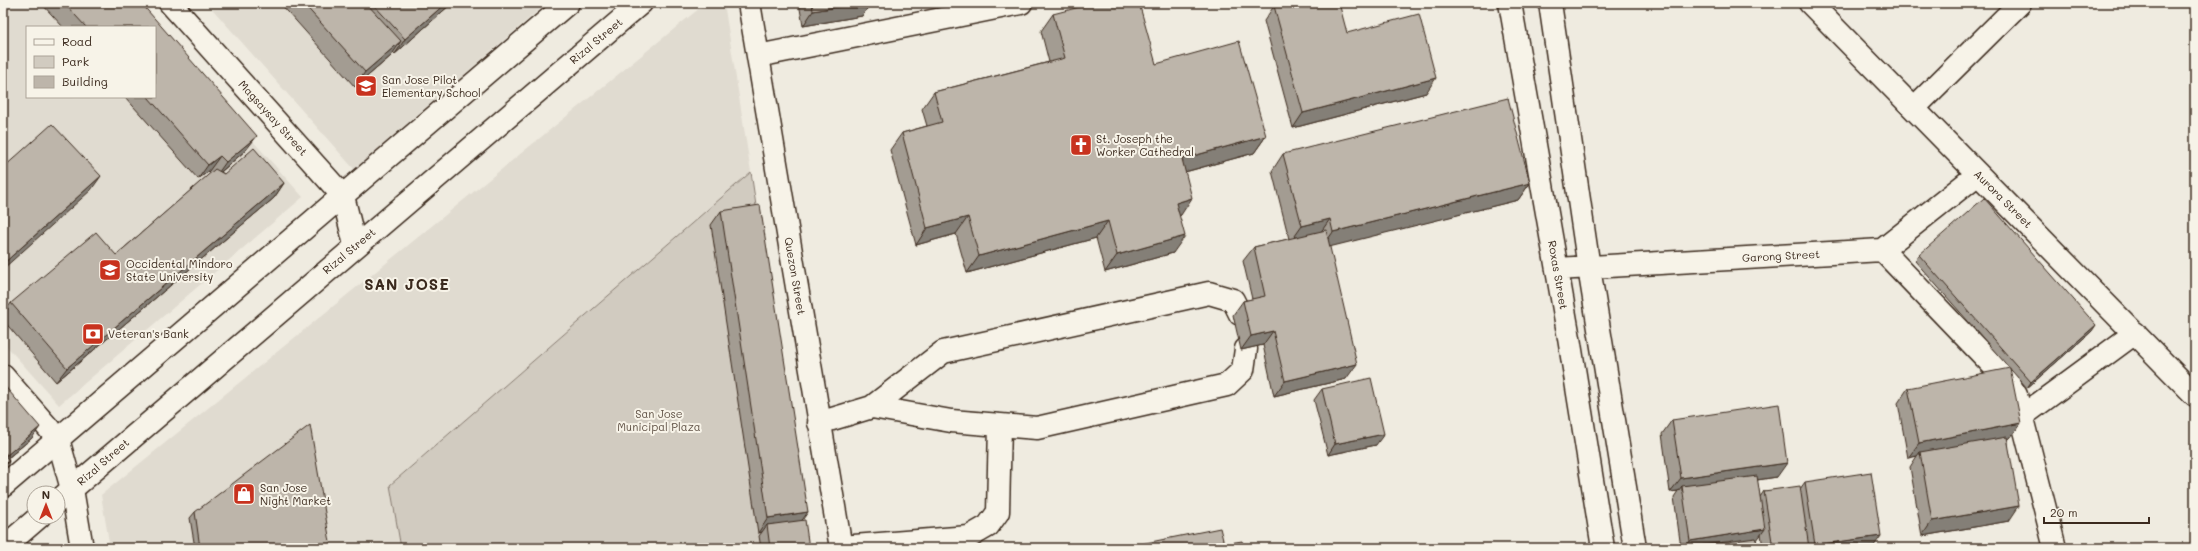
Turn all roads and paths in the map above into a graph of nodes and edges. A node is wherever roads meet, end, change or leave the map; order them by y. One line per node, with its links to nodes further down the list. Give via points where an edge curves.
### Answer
1 (170, 3): 13 (street, Magsaysay Street)
2 (568, 3): 13 (street)
3 (641, 3): 14 (street, Rizal Street)
4 (749, 3): 10 (street, Quezon Street)
5 (1021, 3): 10 (street)
6 (1510, 3): 17 (street, Roxas Street)
7 (1550, 3): 16 (street)
8 (1810, 3): 11 (street, Aurora Street)
9 (2020, 3): 11 (street)
10 (758, 56): 25 (street, Quezon Street)
11 (1914, 108): 12 (street, Aurora Street)
12 (1978, 174): 15 (street); 19 (street, Aurora Street)
13 (343, 196): 14 (street, Magsaysay Street); 27 (street)
14 (355, 245): 30 (street, Rizal Street)
15 (1882, 250): 16 (street, Garong Street); 24 (street, via 2004,377 2016,395)
16 (1589, 268): 17 (street, Garong Street); 37 (street)
17 (1557, 270): 36 (street, Roxas Street)
18 (1240, 314): 23 (street, via 1233,300 1209,293 943,352)
19 (2135, 333): 22 (street, Aurora Street); 24 (street)
20 (1246, 349): 26 (street, via 1243,370 1227,385 1037,428)
21 (3, 376): 27 (street)
22 (2195, 395)
23 (872, 408): 25 (street); 26 (street, via 951,421)
24 (2021, 417): 38 (street)
25 (819, 423): 33 (street, Quezon Street)
26 (1000, 425): 33 (street, via 998,512 988,526 969,537)
27 (58, 439): 28 (street); 29 (street)
28 (64, 485)
29 (3, 486)
30 (66, 494)
31 (66, 498): 35 (street)
32 (30, 525): 34 (street)
33 (841, 547)
34 (3, 548)
35 (82, 548)
36 (1603, 548)
37 (1635, 548)
38 (2055, 548)

